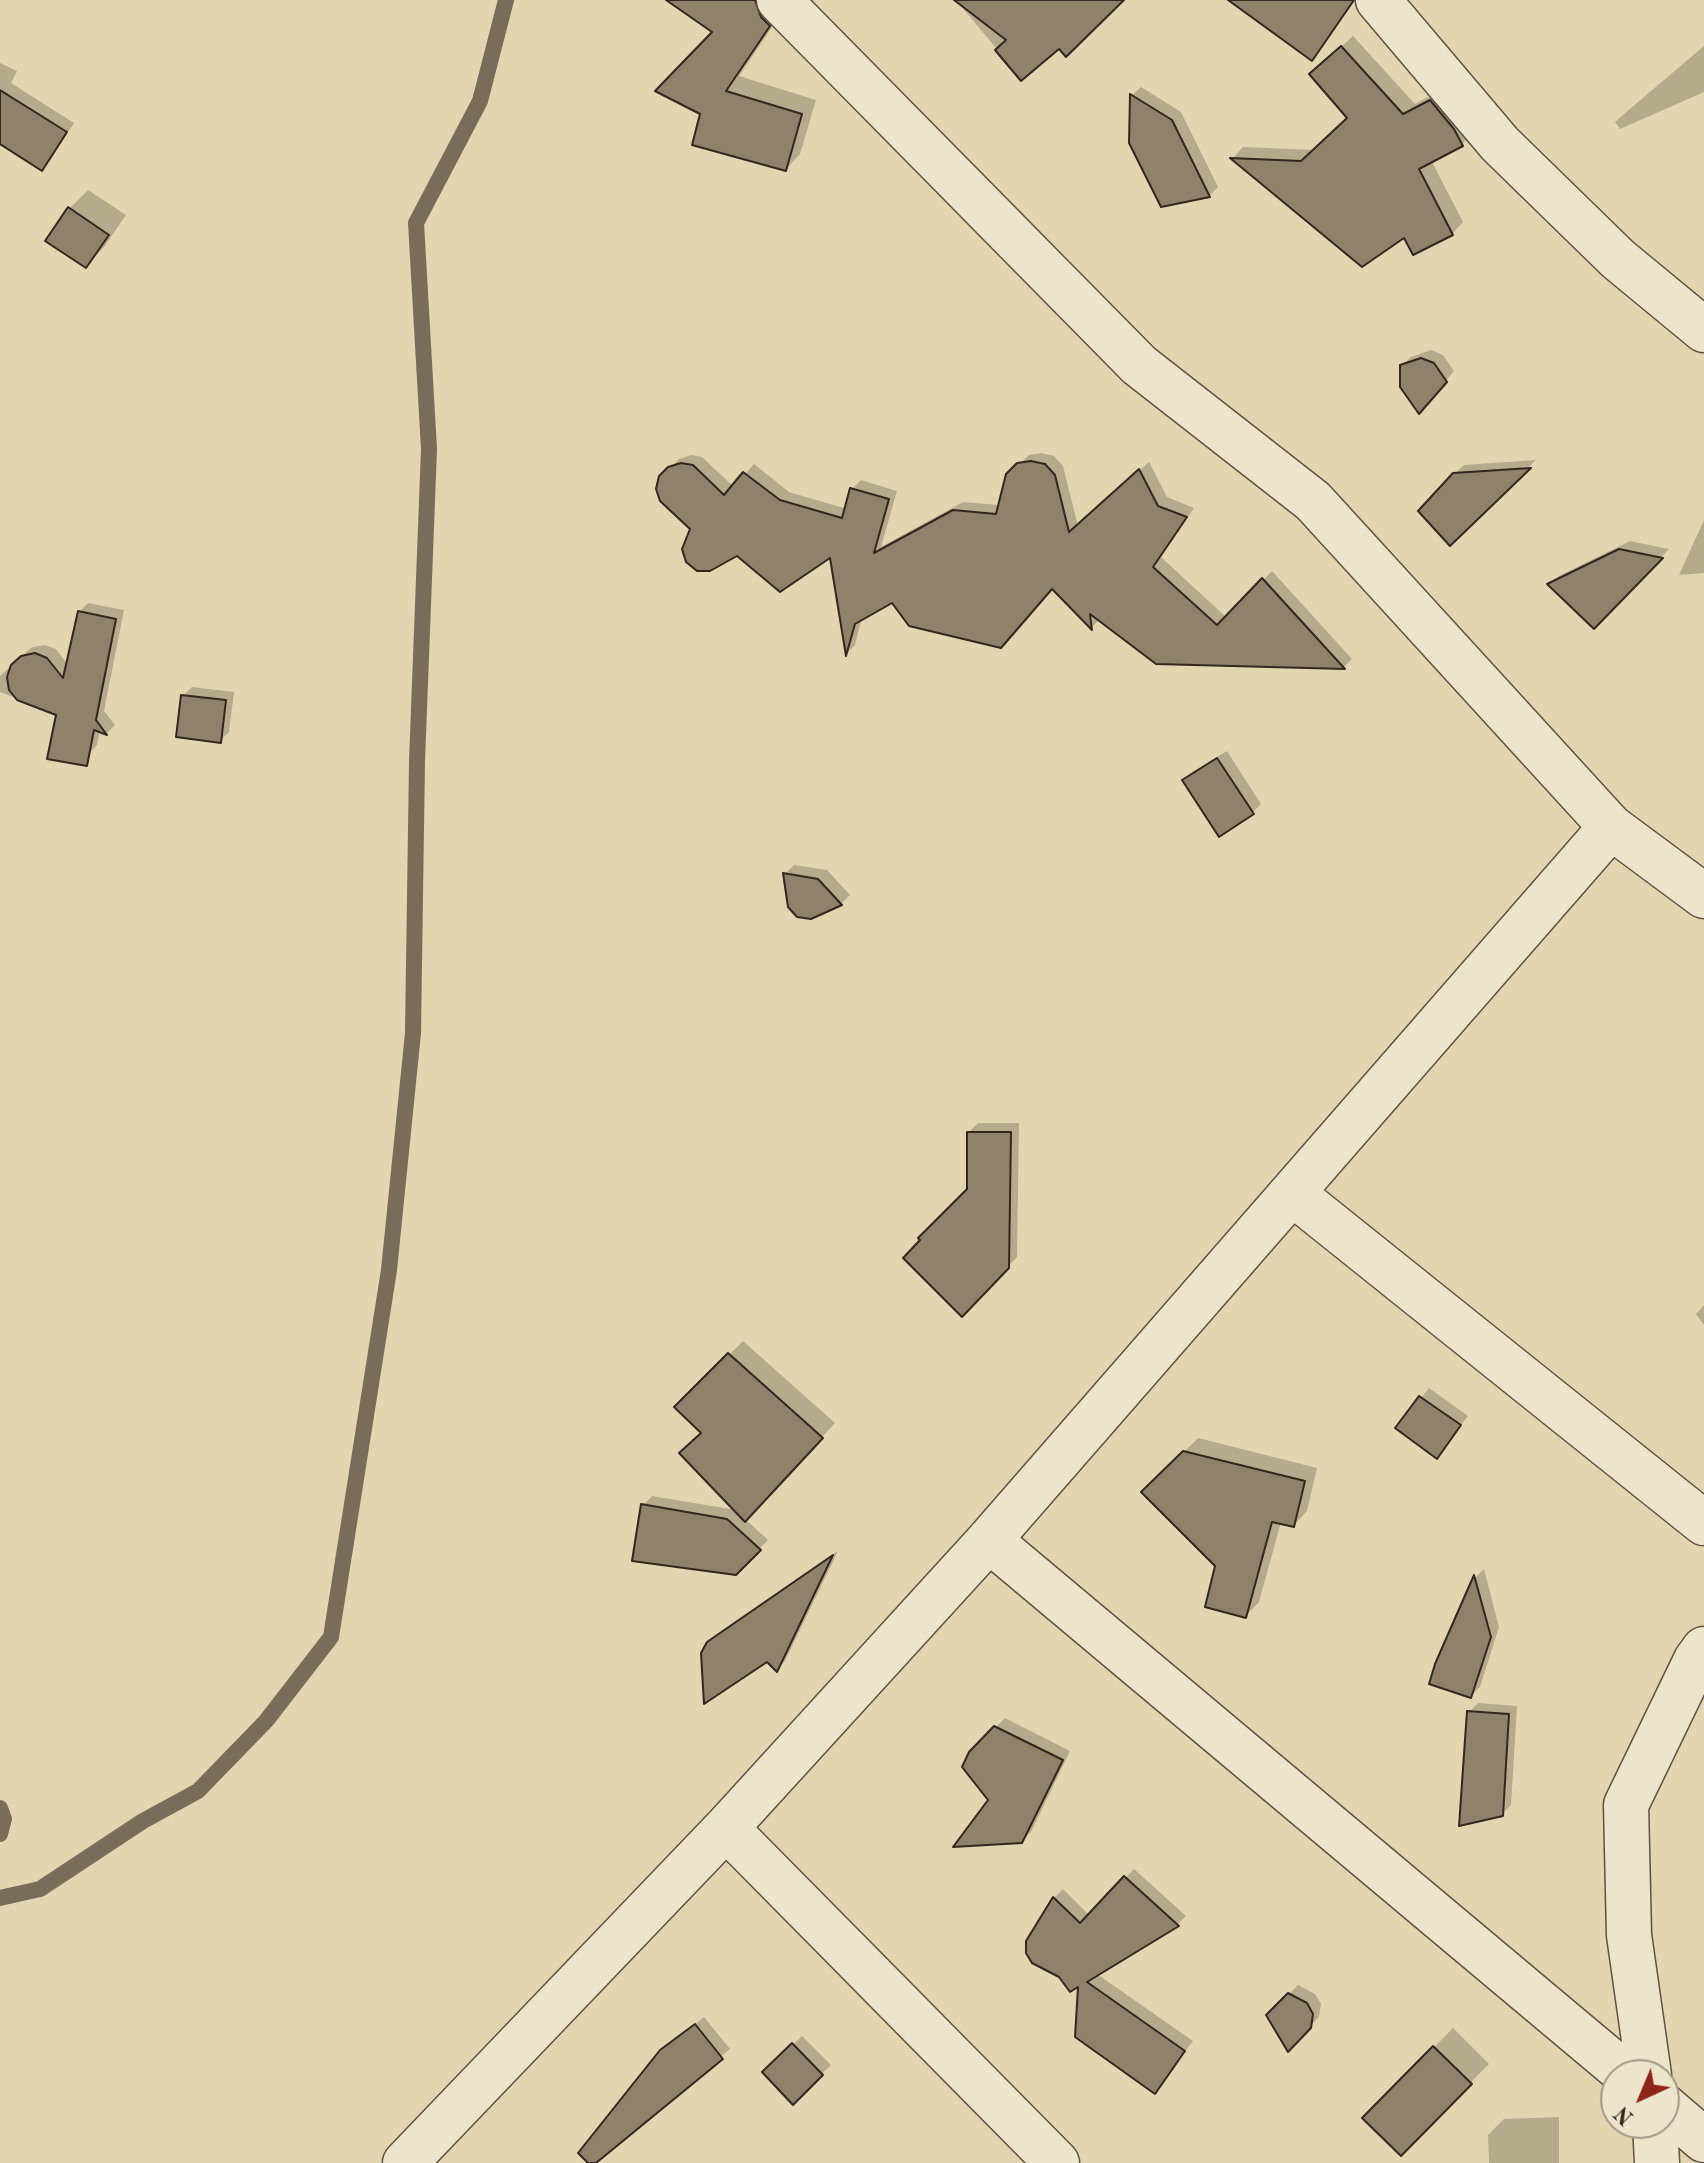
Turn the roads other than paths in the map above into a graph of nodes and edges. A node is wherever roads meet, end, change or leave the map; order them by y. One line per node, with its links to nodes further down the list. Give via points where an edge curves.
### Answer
1 (779, 0): 4 (street, via 1139,365 1313,501)
2 (1378, 0): 3 (street, via 1500,144 1618,259)
3 (1704, 330)
4 (1611, 827): 5 (street); 6 (street)
5 (1704, 896)
6 (1292, 1193): 7 (street); 8 (street)
7 (1704, 1523)
8 (989, 1540): 10 (street); 11 (street)
9 (1704, 1649): 12 (street, via 1626,1805 1629,1935)
10 (726, 1828): 16 (street); 17 (street)
11 (1608, 2059)
12 (1647, 2059)
13 (1680, 2120): 15 (street)
14 (1656, 2139): 18 (street)
15 (1704, 2140)
16 (405, 2163)
17 (1057, 2163)
18 (1657, 2163)

